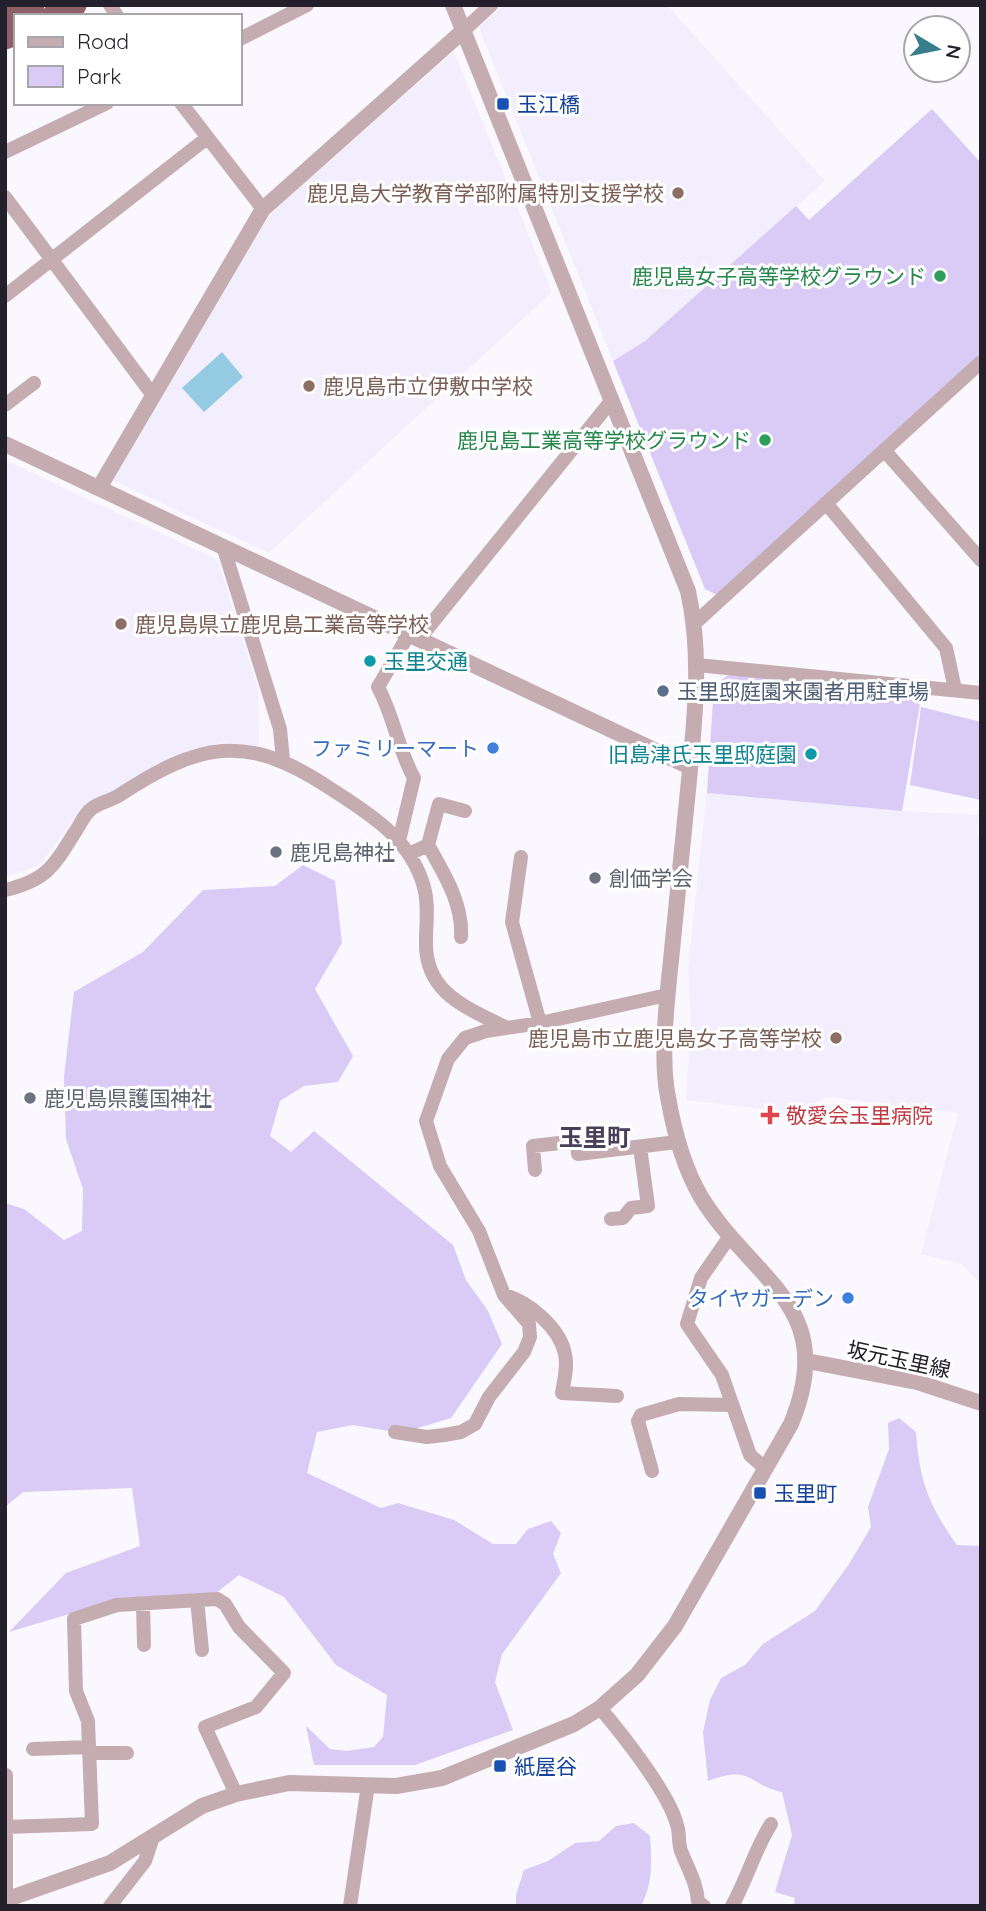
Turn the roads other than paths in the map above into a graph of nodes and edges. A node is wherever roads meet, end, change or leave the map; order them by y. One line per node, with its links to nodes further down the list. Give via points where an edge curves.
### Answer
1 (33, 5): 7 (highway)
2 (75, 5): 6 (highway)
3 (307, 5): 9 (street)
4 (453, 5): 8 (street)
5 (491, 5): 8 (street)
6 (57, 14)
7 (5, 18)
8 (463, 31): 15 (street); 21 (street)
9 (242, 38)
10 (103, 105): 13 (street)
11 (182, 105): 12 (street)
12 (207, 138): 15 (street); 16 (street)
13 (5, 152)
14 (5, 197): 16 (street)
15 (263, 209): 20 (street)
16 (54, 260): 17 (street); 20 (street)
17 (5, 296)
18 (981, 362): 24 (street)
19 (34, 383): 22 (street)
20 (152, 394): 25 (street)
21 (612, 400): 29 (street, via 688,591); 30 (street)
22 (5, 405)
23 (5, 444): 25 (street)
24 (884, 450): 26 (street); 28 (street)
25 (99, 488): 27 (street)
26 (826, 503): 29 (street); 32 (street, via 946,648)
27 (223, 547): 30 (street); 34 (street, via 280,729)
28 (981, 560)
29 (695, 623): 31 (street)
30 (414, 636): 35 (street); 37 (street, via 378,687 414,778)
31 (697, 665): 32 (street); 35 (street)
32 (955, 689): 33 (street)
33 (981, 693)
34 (283, 760): 37 (street, via 385,825); 41 (street, via 228,748 143,779 90,809 44,876)
35 (690, 767): 43 (street)
36 (465, 811): 38 (street, via 439,804)
37 (399, 841): 39 (street)
38 (428, 845): 39 (street); 42 (street, via 454,893)
39 (409, 854): 45 (street, via 424,887 425,944 433,979 454,1001)
40 (521, 857): 44 (street, via 512,922)
41 (5, 890)
42 (461, 937)
43 (667, 995): 44 (street); 46 (street, via 667,1093)
44 (540, 1023): 45 (street)
45 (505, 1027): 51 (street, via 465,1038 449,1059 426,1121 440,1166 479,1231)
46 (677, 1142): 47 (street); 50 (street, via 701,1196)
47 (640, 1147): 48 (street, via 578,1154 577,1140 533,1146); 49 (street, via 648,1206 631,1208 623,1218)
48 (536, 1170)
49 (611, 1219)
50 (730, 1236): 52 (street, via 783,1292 798,1324); 55 (street, via 701,1278 687,1324 722,1375 732,1395)
51 (505, 1295): 53 (street, via 519,1298 554,1332 565,1352 562,1393); 56 (street, via 529,1324 530,1337 475,1423 461,1432 427,1437)
52 (807, 1361): 54 (street, 坂元玉里線, via 917,1382); 57 (street, via 800,1403)
53 (617, 1396)
54 (981, 1403)
55 (731, 1405): 57 (street, via 750,1455); 58 (street, via 679,1404 641,1415 638,1421)
56 (396, 1432)
57 (766, 1469): 63 (street, via 655,1656)
58 (652, 1471)
59 (197, 1600): 60 (street); 62 (street); 69 (street, via 217,1599 225,1604 239,1627 284,1673 256,1707 205,1727)
60 (143, 1604): 61 (street); 65 (street, via 117,1605 74,1619 76,1691 88,1721)
61 (144, 1645)
62 (202, 1650)
63 (600, 1709): 68 (street, via 442,1778); 77 (street, via 635,1753 671,1811 698,1902)
64 (33, 1749): 65 (street)
65 (89, 1750): 66 (street); 71 (street, via 92,1824)
66 (127, 1753)
67 (6, 1775): 71 (street)
68 (368, 1785): 69 (street, via 289,1783); 76 (street)
69 (236, 1794): 72 (street, via 202,1807)
70 (771, 1824): 78 (street)
71 (6, 1827): 73 (street)
72 (153, 1837): 73 (street, via 82,1875); 75 (street, via 145,1861)
73 (6, 1899): 74 (street)
74 (10, 1906)
75 (110, 1906)
76 (350, 1906)
77 (704, 1906)
78 (732, 1906)

